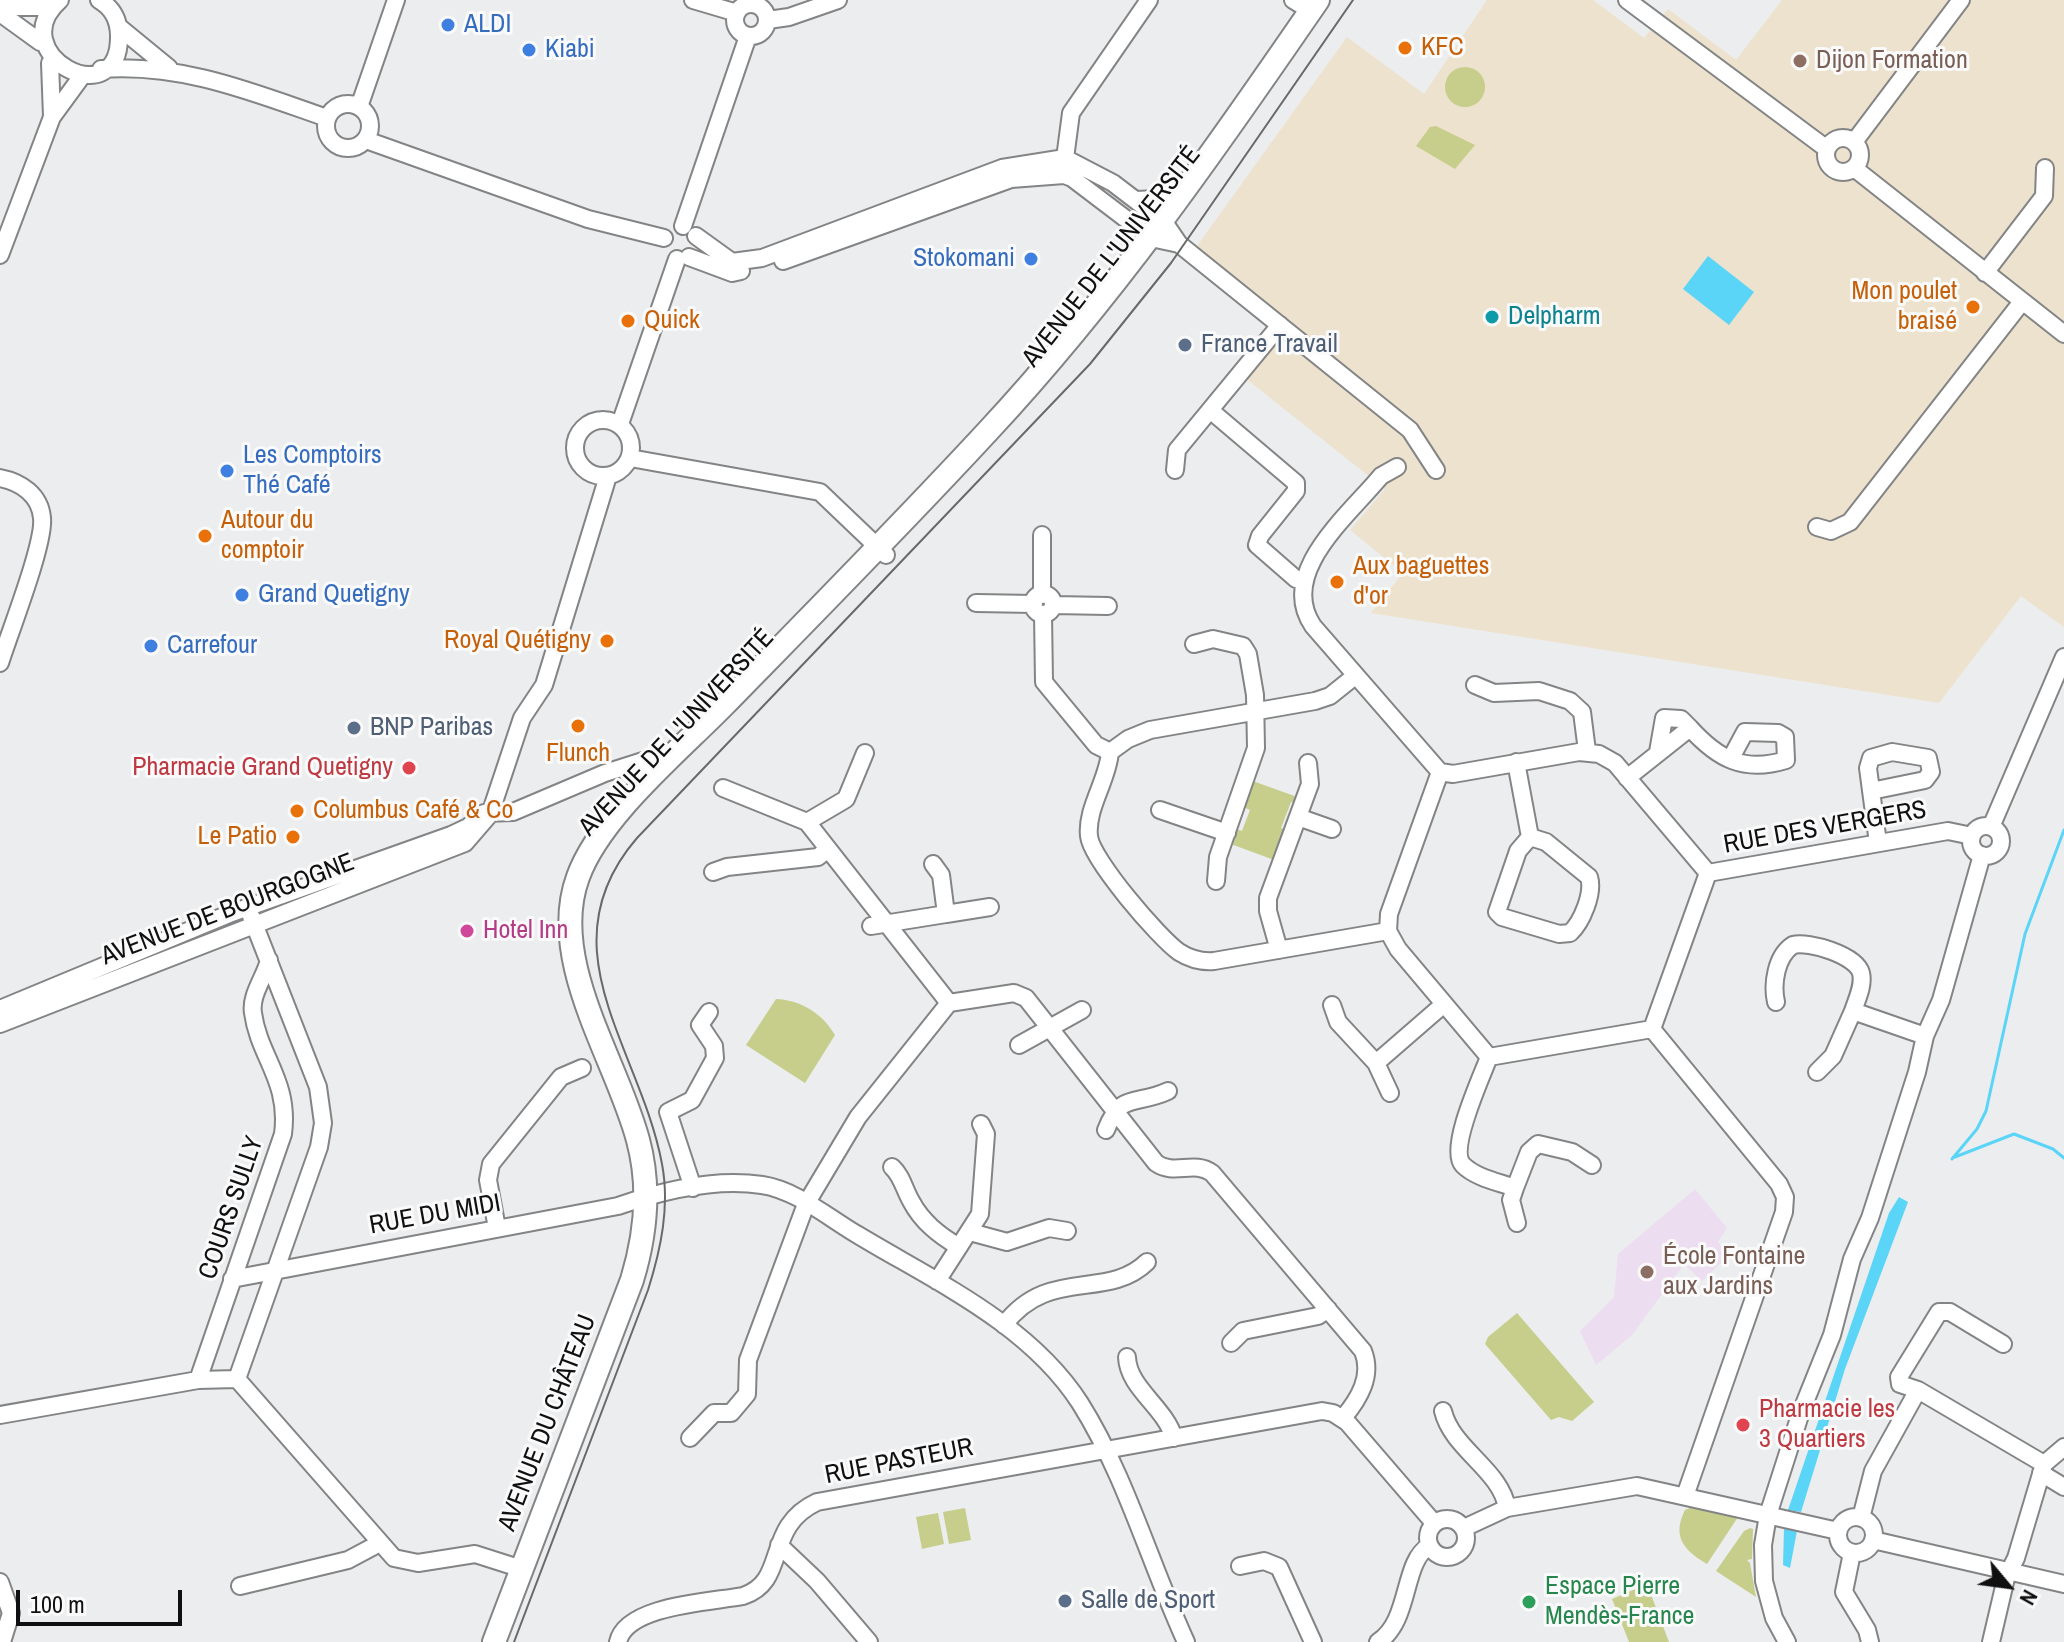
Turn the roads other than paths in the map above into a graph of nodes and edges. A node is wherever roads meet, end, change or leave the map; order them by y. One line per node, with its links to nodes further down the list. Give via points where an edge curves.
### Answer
1 (59, 0): 12 (street, via 43,7); 17 (street, via 43,19)
2 (396, 0): 22 (street)
3 (693, 0): 13 (street)
4 (838, 0): 14 (street)
5 (1149, 0): 28 (street, via 1071,113)
6 (1334, 0): 35 (main road, AVENUE DE L'UNIVERSITÉ)
7 (1627, 0): 27 (street)
8 (1961, 0): 26 (street)
9 (756, 2): 13 (street); 14 (street)
10 (107, 4): 15 (street)
11 (1307, 4): 32 (main road, AVENUE DE L'UNIVERSITÉ)
12 (0, 10): 17 (street)
13 (737, 13): 16 (street, via 736,27)
14 (768, 20): 16 (street, via 762,33)
15 (119, 27): 19 (street, via 114,56); 20 (street)
16 (748, 36): 34 (street)
17 (40, 42): 18 (street)
18 (50, 63): 21 (street); 23 (street)
19 (101, 69): 20 (street); 21 (street)
20 (170, 69): 24 (street)
21 (82, 76): 23 (street)
22 (359, 107): 24 (street, via 344,104); 25 (street, via 369,118)
23 (52, 117): 37 (street)
24 (327, 118): 25 (street, via 326,132 339,147 353,148)
25 (366, 140): 36 (street, via 588,219)
26 (1854, 142): 27 (street, via 1839,139); 29 (street, via 1860,158)
27 (1827, 149): 29 (street, via 1827,162 1834,170)
28 (1065, 158): 31 (street); 33 (street); 34 (street, via 1002,168 762,258 732,262)
29 (1854, 168): 39 (street)
30 (2045, 168): 39 (street, via 2044,196)
31 (1068, 176): 35 (street, via 1097,185); 38 (street, via 1011,179 759,269 732,273)
32 (1193, 179): 33 (street, via 1158,199); 35 (main road, AVENUE DE L'UNIVERSITÉ)
33 (1136, 200): 35 (street)
34 (689, 231): 36 (street, via 669,230); 38 (street, via 697,248)
35 (1166, 232): 41 (street); 53 (main road, AVENUE DE L'UNIVERSITÉ, via 1068,363)
36 (664, 238): 38 (street, via 666,252)
37 (0, 255)
38 (683, 258): 44 (street)
39 (1985, 273): 40 (street)
40 (2021, 303): 42 (street); 51 (street, via 1850,522 1831,531)
41 (1280, 325): 43 (street); 48 (street, via 1410,430)
42 (2064, 334)
43 (1210, 410): 47 (street, via 1177,450); 54 (street, via 1296,483 1296,491 1257,545)
44 (620, 424): 45 (street, via 631,440); 49 (street, via 595,421 577,438 579,463)
45 (630, 458): 49 (street); 53 (street, via 809,488 829,498)
46 (1397, 467): 54 (street, via 1381,476)
47 (1175, 470)
48 (1436, 470)
49 (607, 475): 77 (street, via 544,685 522,718)
50 (0, 478): 60 (street, via 31,493 42,519)
51 (1817, 527)
52 (1042, 535): 56 (street)
53 (882, 551): 65 (main road, AVENUE DE L'UNIVERSITÉ); 99 (main road, AVENUE DE L'UNIVERSITÉ, via 612,837 581,892)
54 (1302, 580): 61 (street, via 1307,616)
55 (976, 603): 56 (street)
56 (1043, 604): 57 (street); 67 (street, via 1044,682 1096,745)
57 (1108, 606)
58 (1194, 644): 63 (street, via 1213,639 1246,649)
59 (2064, 657): 81 (street)
60 (0, 663)
61 (1355, 676): 63 (street, via 1325,698); 73 (street)
62 (1475, 685): 66 (street, via 1494,693 1539,691 1570,701 1582,712)
63 (1254, 711): 67 (street, via 1150,730); 84 (street, via 1256,752)
64 (1690, 728): 68 (street); 68 (street, via 1681,719 1664,718); 70 (street, via 1710,751)
65 (679, 750): 77 (street, via 605,773 513,812); 99 (main road, AVENUE DE L'UNIVERSITÉ, via 590,852 572,895)
66 (1587, 751): 71 (street); 74 (street, via 1609,759)
67 (1110, 752): 100 (street, via 1089,825 1098,861 1183,954 1205,962)
68 (1658, 752): 74 (street)
69 (865, 753): 80 (street, via 846,799)
70 (1731, 758)
71 (1516, 762): 73 (street); 86 (street)
72 (1308, 763): 79 (street, via 1310,784)
73 (1440, 772): 98 (street, via 1389,914)
74 (1627, 778): 92 (street)
75 (723, 788): 80 (street)
76 (1871, 791): 87 (street)
77 (490, 809): 83 (street, AVENUE DE BOURGOGNE)
78 (1160, 810): 84 (street)
79 (1298, 817): 82 (street); 100 (street, via 1268,898)
80 (807, 822): 88 (street)
81 (1991, 827): 85 (street); 89 (street, via 1999,834 1999,848)
82 (1332, 829)
83 (464, 833): 96 (street, AVENUE DE BOURGOGNE); 102 (street, AVENUE DE BOURGOGNE, via 445,829 322,873)
84 (1227, 833): 93 (street)
85 (1972, 836): 87 (street, RUE DES VERGERS, via 1948,831); 89 (street, via 1974,850)
86 (1530, 837): 86 (street, via 1546,842 1589,877 1591,890 1570,933 1559,934 1497,912 1518,851)
87 (1878, 843): 92 (street, RUE DES VERGERS)
88 (828, 849): 91 (street, via 818,857); 97 (street)
89 (1982, 855): 115 (street, via 1955,956)
90 (933, 864): 95 (street, via 941,875)
91 (713, 872)
92 (1708, 873): 114 (street, RUE DES VERGERS)
93 (1216, 881)
94 (990, 907): 95 (street)
95 (946, 914): 97 (street)
96 (252, 918): 101 (street); 107 (street, AVENUE DE BOURGOGNE); 111 (street, AVENUE DE BOURGOGNE); 112 (street, AVENUE DE BOURGOGNE)
97 (879, 924): 104 (street)
98 (1388, 931): 100 (street); 105 (street)
99 (571, 941): 130 (main road, AVENUE DU CHÂTEAU, via 581,988 638,1138)
100 (1279, 950)
101 (269, 960): 138 (street, via 318,1087 323,1123); 139 (street, COURS SULLY, via 253,1013 286,1114)
102 (0, 1002)
103 (1776, 1002): 109 (street, via 1772,986 1783,955 1793,945 1807,944 1859,967 1862,979)
104 (949, 1003): 113 (street, via 1018,993); 131 (street, via 858,1117)
105 (1444, 1004): 117 (street); 118 (street)
106 (1332, 1005): 118 (street, via 1338,1022)
107 (0, 1009)
108 (1082, 1010): 113 (street)
109 (1853, 1011): 115 (street); 120 (street, via 1833,1056)
110 (709, 1012): 128 (street, via 700,1025 714,1046 715,1058 692,1100 668,1112)
111 (0, 1017)
112 (0, 1024)
113 (1049, 1027): 116 (street); 123 (street)
114 (1652, 1029): 117 (street); 158 (street, via 1785,1197)
115 (1925, 1036): 160 (street, via 1832,1335)
116 (1019, 1045)
117 (1489, 1057): 129 (street, via 1459,1139 1458,1156 1477,1174)
118 (1376, 1063): 122 (street)
119 (582, 1068): 133 (street, via 561,1077 491,1164 488,1180)
120 (1817, 1072)
121 (1168, 1091): 123 (street, via 1126,1101)
122 (1390, 1093)
123 (1114, 1110): 125 (street); 141 (street, via 1158,1165 1212,1173)
124 (981, 1124): 135 (street, via 986,1134 983,1203)
125 (1106, 1130)
126 (1592, 1165): 129 (street, via 1572,1152 1538,1144 1529,1152)
127 (892, 1167): 136 (street, via 926,1222)
128 (693, 1188): 130 (street, RUE DU MIDI); 131 (street, RUE DU MIDI, via 759,1184)
129 (1515, 1188): 132 (street, via 1511,1200)
130 (646, 1196): 133 (street, RUE DU MIDI); 171 (main road, AVENUE DU CHÂTEAU, via 632,1280)
131 (806, 1204): 140 (street, RUE DU MIDI); 152 (street, via 748,1360 747,1394 731,1413 714,1413)
132 (1517, 1223)
133 (497, 1228): 138 (street, RUE DU MIDI)
134 (1067, 1231): 135 (street, via 1049,1228 1007,1242)
135 (970, 1232): 136 (street)
136 (959, 1247): 140 (street)
137 (1147, 1262): 142 (street, via 1133,1275 1039,1294)
138 (275, 1270): 139 (street, RUE DU MIDI); 146 (street)
139 (232, 1279): 147 (street, COURS SULLY)
140 (937, 1281): 142 (street, RUE DU MIDI)
141 (1328, 1309): 143 (street, via 1318,1316 1243,1331); 151 (street, via 1367,1361 1363,1387)
142 (1004, 1325): 155 (street, RUE DU MIDI, via 1057,1374)
143 (1231, 1343)
144 (2003, 1344): 148 (street, via 1950,1312 1939,1312 1899,1377 1900,1384)
145 (1127, 1357): 153 (street, via 1131,1375 1170,1422)
146 (237, 1379): 147 (street); 166 (street)
147 (198, 1380): 150 (street)
148 (1918, 1390): 156 (street); 161 (street, via 1873,1471)
149 (1443, 1411): 159 (street, via 1447,1427 1503,1493)
150 (0, 1415)
151 (1343, 1418): 153 (street, RUE PASTEUR, via 1322,1411); 162 (street)
152 (690, 1438)
153 (1174, 1438): 155 (street, RUE PASTEUR)
154 (2064, 1447): 156 (street)
155 (1105, 1450): 167 (street, RUE PASTEUR, via 817,1502 797,1511); 180 (street, RUE DU MIDI)
156 (2042, 1468): 157 (street); 172 (street)
157 (2064, 1487)
158 (1685, 1496): 159 (street, via 1631,1486); 160 (street)
159 (1507, 1508): 163 (street)
160 (1768, 1515): 164 (street); 183 (street, via 1764,1581)
161 (1861, 1518): 164 (street, via 1848,1518); 165 (street, via 1873,1529)
162 (1434, 1523): 163 (street, via 1452,1519); 168 (street)
163 (1464, 1528): 168 (street, via 1465,1544 1457,1555 1444,1557)
164 (1838, 1531): 169 (street, via 1842,1548)
165 (1873, 1540): 169 (street, via 1867,1549); 172 (street)
166 (378, 1544): 171 (street, via 411,1564 475,1554); 175 (street, via 348,1560)
167 (779, 1545): 176 (street, RUE PASTEUR, via 768,1577 752,1593 643,1615 632,1620); 179 (street)
168 (1429, 1546): 182 (street, via 1419,1556 1392,1630)
169 (1852, 1553): 184 (street, via 1844,1592)
170 (1240, 1566): 181 (street, via 1264,1561 1279,1567)
171 (522, 1569): 178 (main road, AVENUE DU CHÂTEAU)
172 (2010, 1571): 174 (street); 185 (street)
173 (0, 1582): 177 (street, via 11,1613)
174 (2064, 1584)
175 (240, 1586)
176 (619, 1639)
177 (2, 1642)
178 (494, 1642)
179 (869, 1642)
180 (1186, 1642)
181 (1313, 1642)
182 (1378, 1642)
183 (1787, 1642)
184 (1870, 1642)
185 (1991, 1642)

